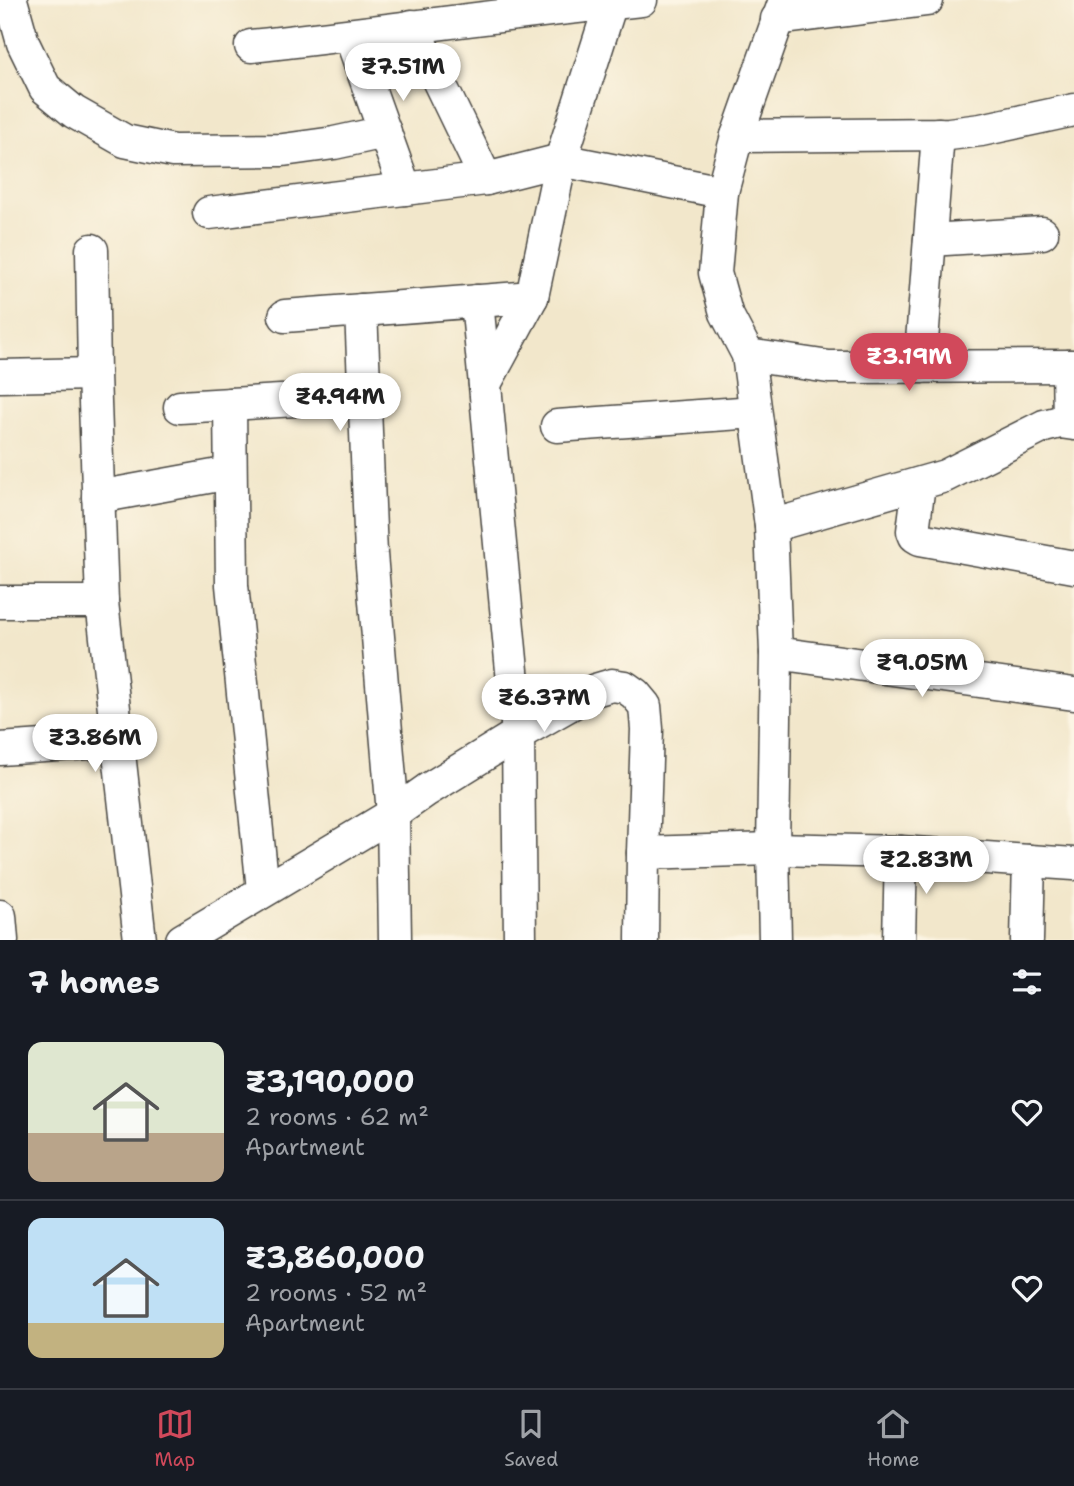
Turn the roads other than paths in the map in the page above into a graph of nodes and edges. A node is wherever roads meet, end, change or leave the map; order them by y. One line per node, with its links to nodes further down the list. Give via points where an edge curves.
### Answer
1 (11, 0): 9 (street, via 23,43 45,88 74,112 125,141 173,151 283,150)
2 (927, 0): 4 (street)
3 (626, 1): 5 (street); 12 (street)
4 (781, 10): 11 (street)
5 (425, 17): 6 (street); 13 (street)
6 (350, 35): 7 (street); 9 (street)
7 (251, 46)
8 (1074, 110): 10 (street)
9 (385, 132): 14 (street)
10 (939, 134): 11 (street); 18 (street)
11 (737, 136): 15 (street)
12 (561, 160): 13 (street); 15 (street); 20 (street)
13 (485, 179): 14 (street)
14 (405, 189): 16 (street)
15 (722, 192): 24 (street, via 715,274 726,313)
16 (209, 213)
17 (1042, 233): 18 (street)
18 (930, 240): 26 (street)
19 (92, 250): 27 (street)
20 (532, 297): 21 (street); 29 (street)
21 (477, 301): 22 (street); 29 (street)
22 (361, 310): 23 (street); 30 (street)
23 (285, 316)
24 (748, 355): 26 (street, via 829,367); 33 (street)
25 (1071, 366): 26 (street); 34 (street)
26 (919, 367)
27 (94, 374): 28 (street); 38 (street)
28 (0, 376)
29 (485, 384): 45 (street)
30 (365, 396): 31 (street); 48 (street, via 371,554)
31 (230, 404): 32 (street); 36 (street)
32 (180, 407)
33 (755, 411): 35 (street); 39 (street)
34 (1071, 423): 37 (street, via 1044,426 968,466)
35 (557, 426)
36 (230, 473): 38 (street); 54 (street, via 232,585)
37 (919, 484): 39 (street); 40 (street, via 913,531 920,539)
38 (99, 498): 42 (street)
39 (771, 526): 43 (street)
40 (1074, 567)
41 (0, 602): 42 (street)
42 (102, 602): 46 (street)
43 (776, 653): 44 (street); 49 (street)
44 (1074, 694)
45 (518, 734): 48 (street); 51 (street, via 603,688 625,687 635,694 645,706 647,729); 60 (street)
46 (117, 741): 47 (street); 57 (street)
47 (0, 749)
48 (393, 814): 54 (street); 59 (street)
49 (773, 849): 50 (street); 51 (street); 62 (street)
50 (901, 852): 52 (street); 63 (street)
51 (643, 853): 61 (street)
52 (1029, 861): 53 (street); 64 (street)
53 (1074, 864)
54 (263, 890): 58 (street)
55 (0, 916): 56 (street)
56 (2, 940)
57 (140, 940)
58 (182, 940)
59 (395, 940)
60 (520, 940)
61 (642, 940)
62 (775, 940)
63 (899, 940)
64 (1027, 940)

